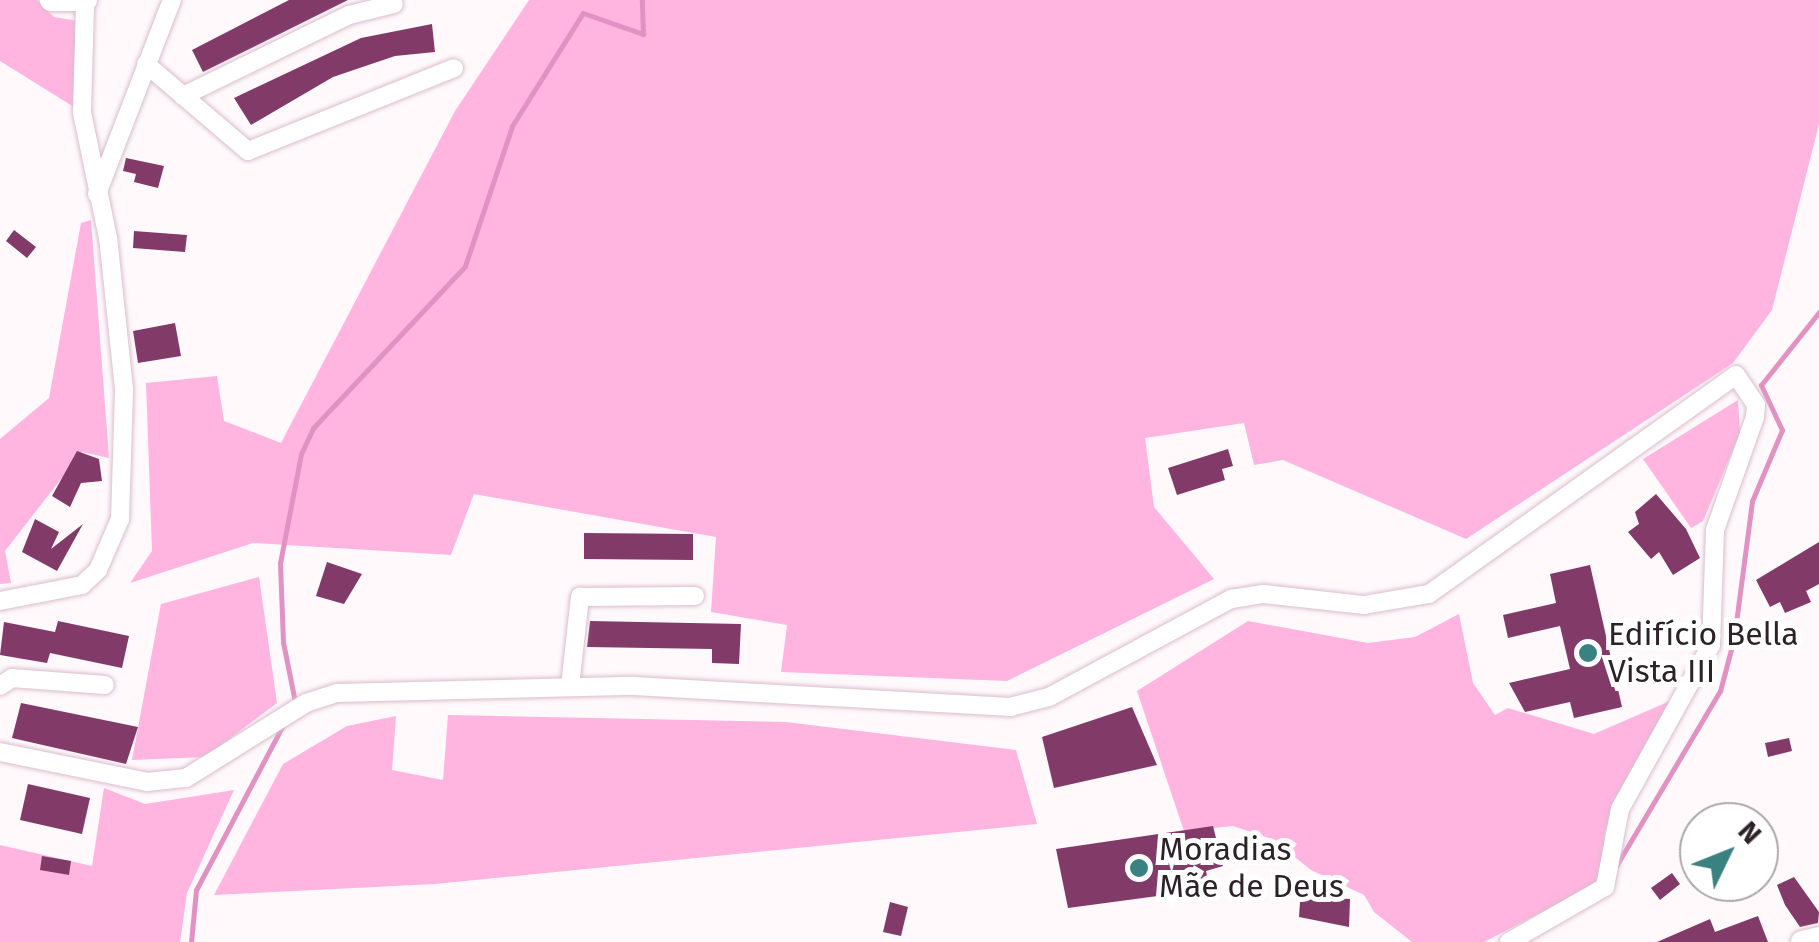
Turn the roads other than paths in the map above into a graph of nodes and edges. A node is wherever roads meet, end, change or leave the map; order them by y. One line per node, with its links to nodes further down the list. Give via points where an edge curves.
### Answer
1 (50, 0): 3 (main road)
2 (172, 0): 5 (street)
3 (86, 1): 8 (street, via 82,112)
4 (394, 4): 7 (street, via 349,16)
5 (146, 64): 7 (street); 8 (street)
6 (454, 68): 7 (street, via 248,151)
7 (184, 96)
8 (95, 199): 10 (street, via 108,238 124,389 120,519 98,570 82,585)
9 (695, 596): 13 (street, via 580,597)
10 (0, 601)
11 (104, 685): 12 (street, via 12,678)
12 (0, 686)
13 (570, 686): 14 (street, via 318,697 206,769 167,781); 16 (street, via 1010,707 1048,697 1231,598 1264,594 1364,605 1428,594 1736,376 1751,394 1756,417 1715,530 1711,645 1620,809 1606,886)
14 (0, 752)
15 (1819, 938): 17 (main road)
16 (1509, 942)
17 (1802, 942)

